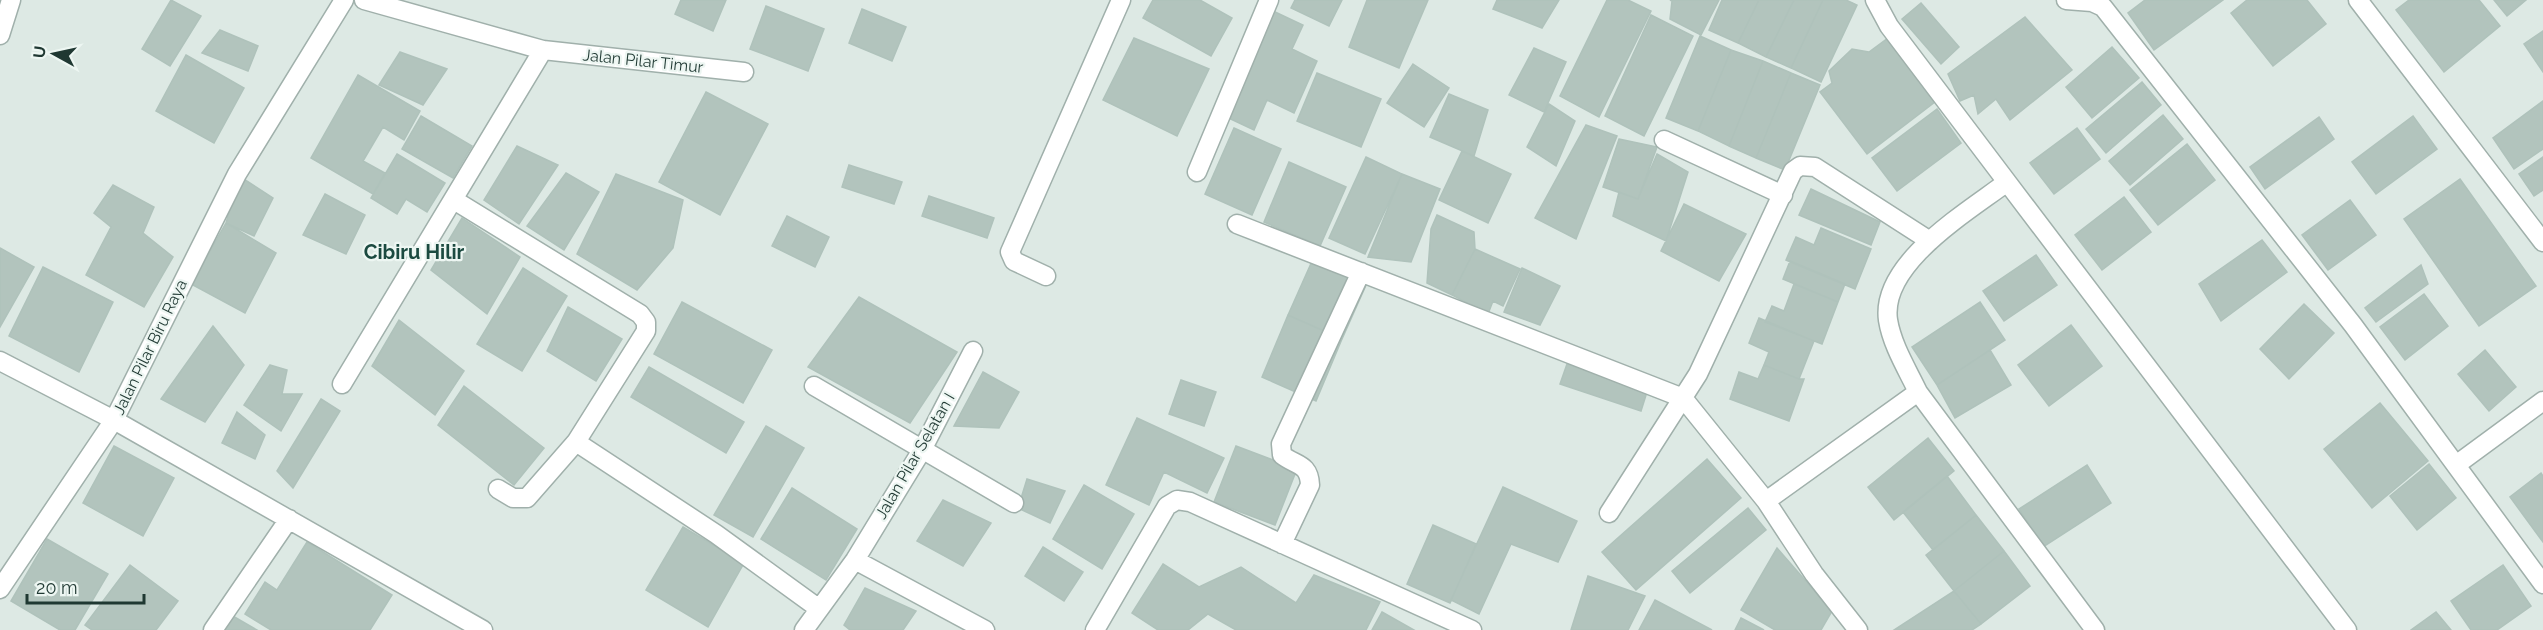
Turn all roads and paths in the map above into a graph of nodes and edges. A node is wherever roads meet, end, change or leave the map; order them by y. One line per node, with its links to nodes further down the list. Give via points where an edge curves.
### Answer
1 (10, 0): 9 (street)
2 (344, 0): 29 (street, Jalan Pilar Biru Raya, via 237,174)
3 (364, 0): 10 (street, Jalan Pilar Timur)
4 (1121, 0): 21 (street, via 1010,252 1014,261)
5 (1269, 0): 13 (street)
6 (1875, 0): 14 (street, via 1889,26)
7 (2066, 0): 32 (street, via 2103,7 2353,325)
8 (2358, 0): 19 (street)
9 (0, 35)
10 (543, 50): 11 (street, Jalan Pilar Timur); 16 (street)
11 (744, 72)
12 (1664, 140): 15 (street)
13 (1197, 172)
14 (2007, 182): 18 (street); 51 (street)
15 (1783, 195): 18 (street, via 1793,171 1800,166 1815,167); 27 (street, via 1724,322)
16 (454, 200): 24 (street); 30 (street, via 640,314 646,322 646,331)
17 (1237, 224): 20 (street)
18 (1930, 241): 26 (street, via 1902,269 1892,291 1888,318)
19 (2543, 242)
20 (1361, 272): 27 (street); 38 (street, via 1281,444 1282,455 1303,464 1310,485)
21 (1046, 276)
22 (973, 351): 31 (street, Jalan Pilar Selatan I)
23 (0, 361): 29 (street)
24 (342, 384)
25 (814, 386): 31 (street)
26 (1918, 392): 34 (street); 50 (street)
27 (1683, 398): 34 (street); 36 (street)
28 (2543, 401): 32 (street)
29 (114, 420): 37 (street, Jalan Pilar Biru Raya); 41 (street)
30 (576, 442): 33 (street, via 527,498 513,498); 42 (street, via 716,534)
31 (922, 450): 35 (street); 39 (street, Jalan Pilar Selatan I)
32 (2456, 465): 40 (street)
33 (498, 489)
34 (1766, 501): 49 (street, via 1814,574)
35 (1014, 503)
36 (1609, 513)
37 (289, 519): 43 (street); 44 (street, Jalan Pilar Biru Raya)
38 (1282, 544): 47 (street, via 1190,502 1177,500 1167,506); 48 (street)
39 (855, 560): 42 (street, Jalan Pilar Selatan I); 46 (street)
40 (2543, 584)
41 (0, 589)
42 (818, 608): 45 (street, Jalan Pilar Selatan I)
43 (213, 630)
44 (483, 630)
45 (804, 630)
46 (985, 630)
47 (1095, 630)
48 (1472, 630)
49 (1858, 630)
50 (2095, 630)
51 (2347, 630)

